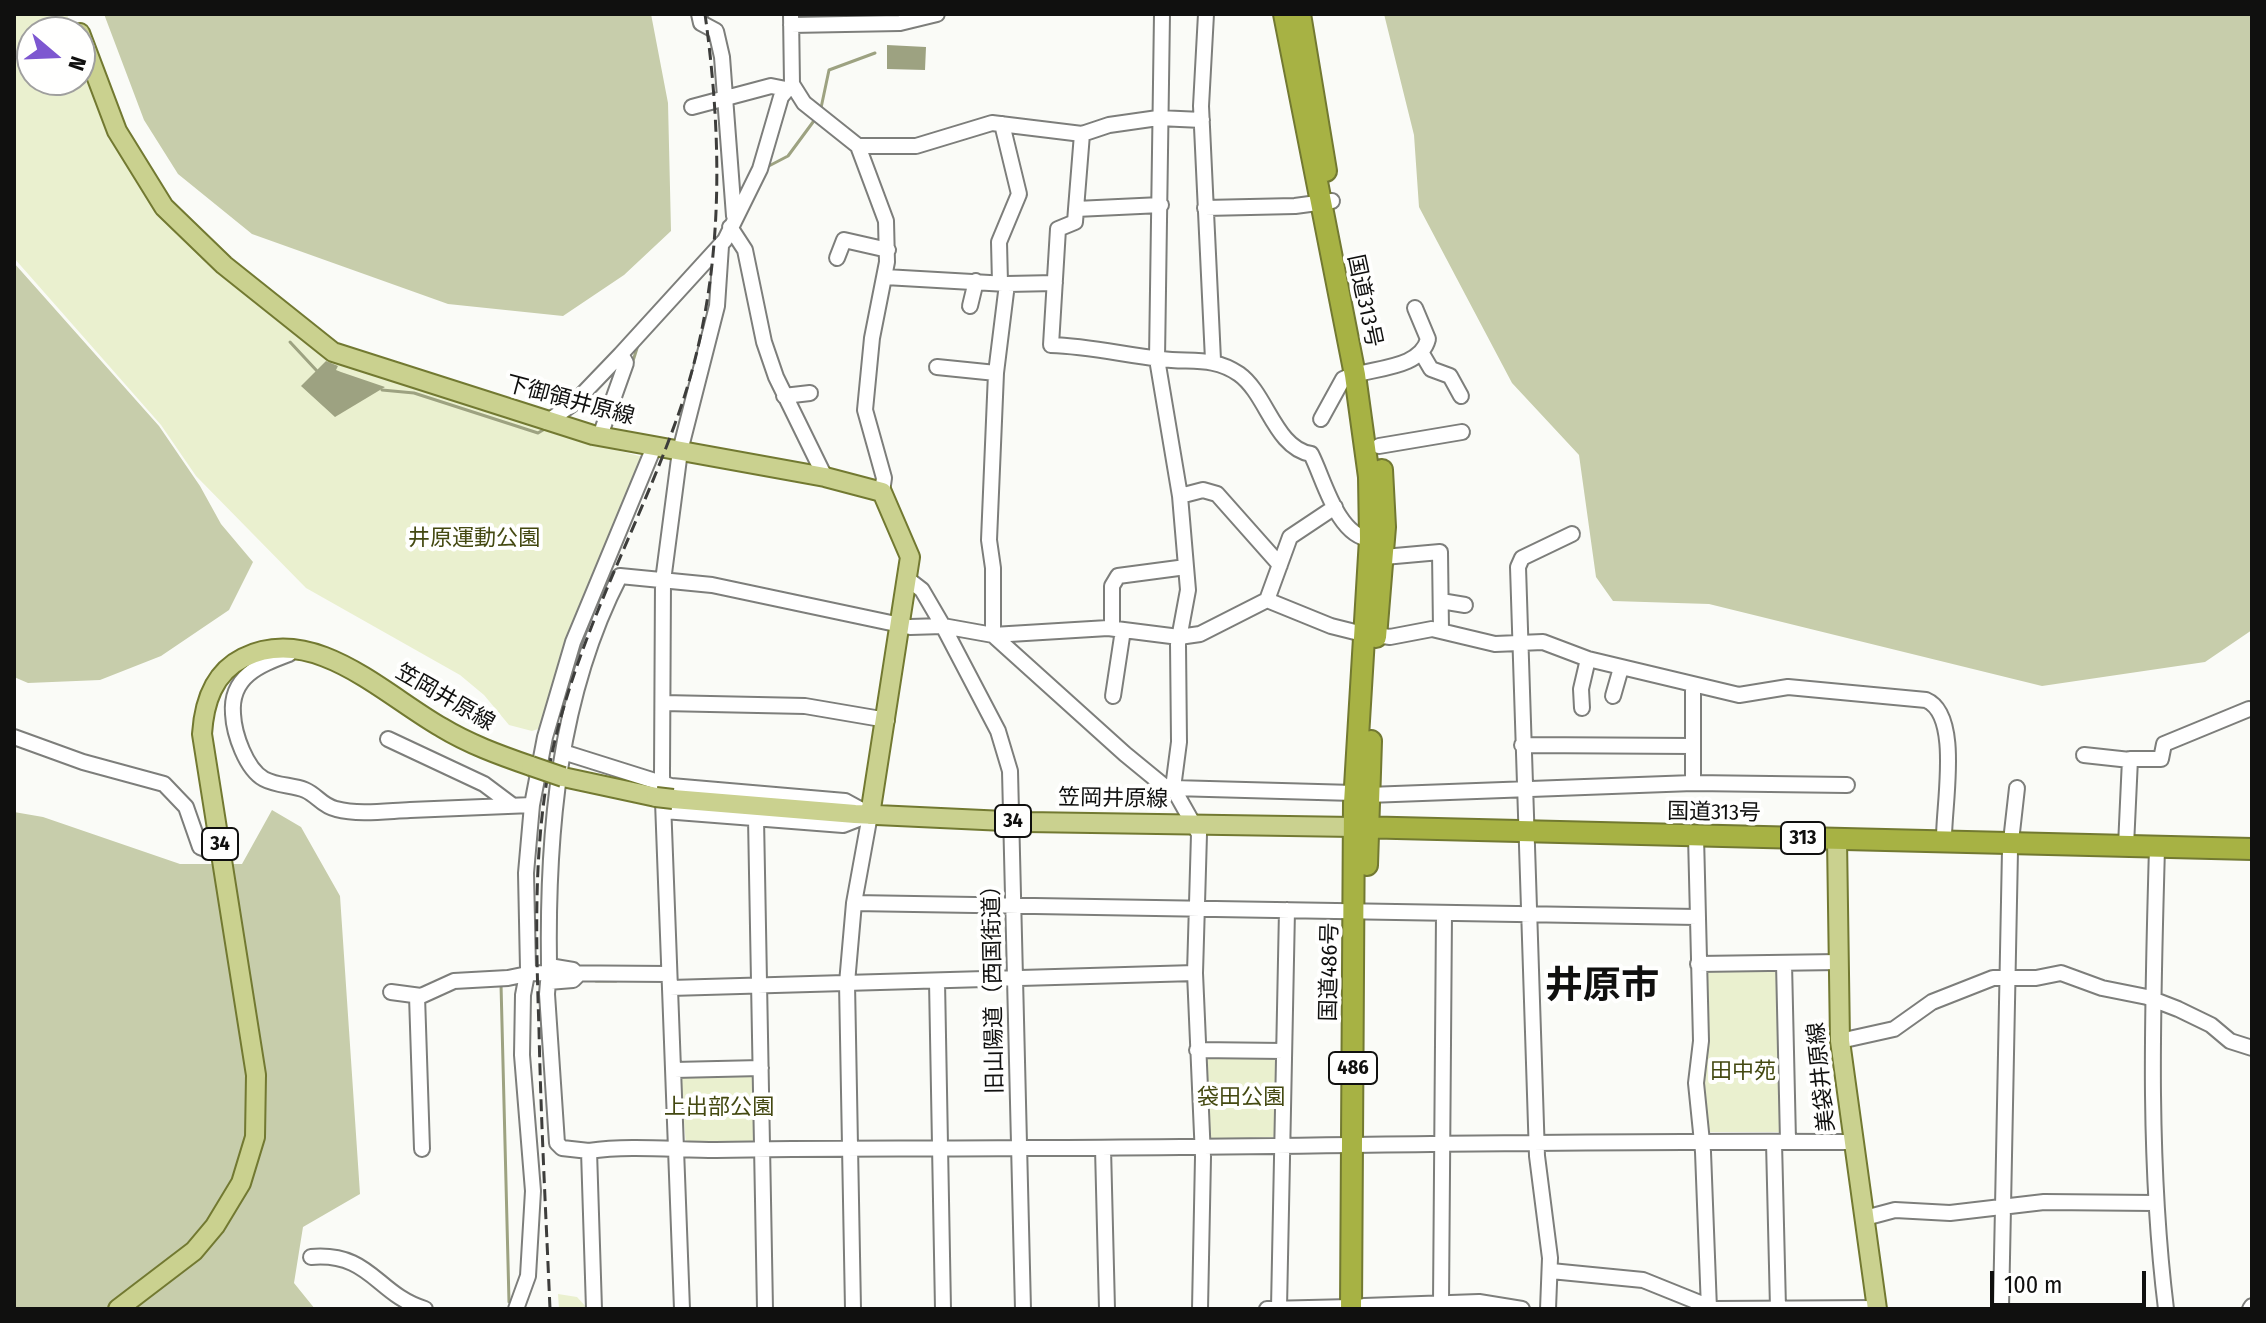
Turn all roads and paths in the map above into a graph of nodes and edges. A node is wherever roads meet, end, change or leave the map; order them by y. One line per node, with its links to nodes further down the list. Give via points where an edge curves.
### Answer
1 (699, 14): 10 (street, via 701,23 718,37)
2 (937, 14): 7 (street, via 900,23)
3 (1162, 14): 12 (street)
4 (1206, 14): 13 (street)
5 (1284, 14): 17 (highway, 国道313号)
6 (1300, 14): 17 (highway, 国道313号)
7 (791, 20): 9 (street)
8 (96, 75): 42 (main road, 下御領井原線, via 117,131 164,207 188,234 318,343 352,360)
9 (789, 87): 10 (street, via 771,86); 16 (street); 21 (street)
10 (726, 98): 11 (street); 21 (street)
11 (692, 107)
12 (1158, 118): 13 (street); 15 (street); 18 (street)
13 (1202, 120): 19 (street)
14 (1002, 124): 15 (street); 16 (street, via 916,146); 28 (street, via 1019,194 999,242)
15 (1082, 134): 20 (street)
16 (858, 146): 23 (street, via 880,198)
17 (1326, 202): 19 (street); 37 (highway, 国道313号)
18 (1161, 205): 20 (street); 33 (street)
19 (1205, 208): 34 (street)
20 (1076, 209): 27 (street, via 1075,222 1058,229)
21 (733, 227): 22 (street); 39 (street, via 745,250 764,342)
22 (721, 246): 32 (street); 47 (street, via 717,306)
23 (888, 250): 24 (street, via 844,240); 25 (street)
24 (837, 258)
25 (885, 277): 26 (street); 49 (street, via 865,410 884,478)
26 (976, 281): 28 (street); 29 (street)
27 (1055, 283): 28 (street); 33 (street, via 1045,346 1086,346)
28 (1004, 284): 36 (street)
29 (970, 306)
30 (1415, 308): 31 (street, via 1428,339)
31 (1421, 352): 37 (street, via 1386,369); 40 (street, via 1431,369 1450,376)
32 (623, 358): 42 (street); 44 (street)
33 (1157, 359): 34 (street); 50 (street)
34 (1213, 360): 53 (street, via 1254,388 1284,437 1311,454)
35 (937, 367): 36 (street)
36 (996, 373): 69 (street, via 989,540)
37 (1362, 373): 41 (street, via 1343,379); 45 (highway, 国道313号); 55 (highway, 国道313号)
38 (810, 393): 39 (street)
39 (784, 396): 48 (street)
40 (1461, 396)
41 (1321, 419)
42 (547, 422): 44 (main road, 下御領井原線)
43 (1462, 432): 45 (street)
44 (600, 436): 46 (main road, 下御領井原線)
45 (1379, 446): 56 (highway, 国道313号)
46 (654, 447): 47 (main road, 下御領井原線); 73 (street)
47 (680, 451): 48 (main road, 下御領井原線); 60 (street)
48 (825, 477): 49 (main road, 下御領井原線)
49 (882, 492): 59 (main road, via 909,552)
50 (1180, 496): 52 (street, via 1210,490); 58 (street)
51 (1240, 496): 52 (street)
52 (1228, 506): 57 (street)
53 (1335, 507): 55 (street, via 1355,535); 57 (street, via 1290,537)
54 (1572, 534): 71 (street, via 1519,561)
55 (1370, 539): 68 (highway, 国道313号)
56 (1384, 557): 62 (street, via 1440,552); 68 (highway, 国道313号)
57 (1280, 565): 61 (street)
58 (1186, 567): 66 (street, via 1118,576 1112,586); 70 (street, via 1187,607)
59 (909, 580): 64 (main road); 65 (street, 旧山陽道（西国街道）, via 922,590)
60 (663, 581): 64 (street, via 712,585); 73 (street, via 620,576); 79 (street)
61 (1267, 600): 68 (street, via 1331,626); 70 (street, via 1200,634)
62 (1441, 601): 63 (street); 67 (street)
63 (1465, 605)
64 (902, 625): 65 (street); 82 (main road)
65 (943, 626): 69 (street); 101 (street, 旧山陽道（西国街道）, via 998,731 1010,771)
66 (1117, 629): 69 (street); 70 (street); 77 (street)
67 (1441, 630): 68 (street, via 1390,637); 71 (street, via 1495,644)
68 (1370, 634): 95 (highway, 国道313号)
69 (993, 635): 93 (street, via 1125,754)
70 (1179, 637): 93 (street, via 1179,742)
71 (1519, 641): 74 (street, via 1543,642); 85 (street)
72 (294, 647): 96 (main road, 笠岡井原線 / 34, bridge, via 331,659 464,739 563,777); 98 (street, via 289,655 250,672 235,695 234,725 261,778 307,791 337,810); 112 (main road, 笠岡井原線 / 34, via 270,647 235,662 208,695 202,734)
73 (578, 658): 87 (street); 97 (street, via 545,737)
74 (1588, 659): 75 (street); 80 (street)
75 (1621, 668): 76 (street); 78 (street)
76 (1693, 686): 86 (street); 107 (street, via 1739,695 1788,687 1934,704 1948,738)
77 (1113, 696)
78 (1613, 696)
79 (663, 703): 82 (street, via 805,706); 96 (street)
80 (1582, 708)
81 (2249, 709): 89 (street, via 2164,744 2161,759)
82 (887, 720): 99 (main road)
83 (14, 737): 112 (street, via 164,784 186,807 200,847)
84 (388, 739): 98 (street, via 484,784)
85 (1522, 745): 86 (street); 92 (street)
86 (1693, 746): 90 (street)
87 (563, 752): 96 (street); 126 (street, via 550,842 549,966)
88 (2084, 755): 89 (street)
89 (2130, 760): 109 (street)
90 (1693, 783): 91 (street); 92 (street)
91 (1847, 785)
92 (1523, 786): 95 (street); 104 (street)
93 (1173, 788): 95 (street); 102 (street)
94 (2017, 788): 108 (street)
95 (1361, 794): 103 (highway, 国道313号)
96 (664, 798): 99 (main road, 笠岡井原線 / 34); 100 (street); 129 (street)
97 (532, 805): 98 (street); 125 (street)
98 (512, 806)
99 (870, 815): 100 (street, via 843,825); 101 (main road, 笠岡井原線 / 34); 113 (street)
100 (756, 818): 132 (street)
101 (1013, 821): 102 (main road, 笠岡井原線 / 34); 114 (street, 旧山陽道（西国街道）)
102 (1197, 824): 103 (main road, 笠岡井原線 / 34); 115 (street)
103 (1361, 828): 104 (highway, 国道313号 / 313); 117 (highway, 国道486号 / 486)
104 (1525, 832): 105 (highway, 国道313号 / 313); 119 (street)
105 (1696, 836): 106 (highway, 国道313号 / 313); 120 (street)
106 (1837, 839): 107 (highway, 国道313号 / 313); 121 (main road, 美袋井原線)
107 (1944, 841): 108 (highway, 国道313号 / 313)
108 (2011, 842): 109 (highway, 国道313号 / 313); 127 (street)
109 (2126, 846): 110 (highway, 国道313号 / 313)
110 (2157, 847): 111 (highway, 国道313号 / 313); 135 (street)
111 (2252, 849)
112 (221, 851): 167 (main road, 笠岡井原線 / 34, via 256,1075 255,1137 236,1193 215,1226 194,1251)
113 (854, 903): 114 (street); 131 (street)
114 (1014, 907): 115 (street); 128 (street, 旧山陽道（西国街道）)
115 (1196, 908): 116 (street); 124 (street)
116 (1287, 910): 117 (street); 139 (street)
117 (1360, 912): 118 (street); 147 (highway, 国道486号 / 486)
118 (1444, 914): 119 (street); 145 (street)
119 (1529, 915): 120 (street); 146 (street)
120 (1697, 917): 123 (street)
121 (1839, 962): 122 (street); 136 (main road, 美袋井原線)
122 (1784, 963): 123 (street); 143 (street)
123 (1698, 964): 142 (street, via 1696,1083)
124 (1195, 973): 128 (street); 138 (street)
125 (527, 975): 126 (street); 134 (street, via 454,981); 169 (street, via 522,1055 533,1191 528,1276)
126 (578, 975): 129 (street); 157 (street, via 548,982 550,1067 557,1143)
127 (2007, 976): 135 (street, via 2069,973 2102,988); 136 (street, via 1939,999 1894,1029); 159 (street)
128 (1016, 978): 130 (street); 150 (street, 旧山陽道（西国街道）)
129 (670, 981): 132 (street); 141 (street)
130 (937, 981): 131 (street); 149 (street)
131 (847, 983): 132 (street); 155 (street)
132 (760, 986): 140 (street)
133 (391, 992): 134 (street)
134 (417, 996): 153 (street)
135 (2154, 999): 137 (street); 158 (street)
136 (1840, 1041): 144 (main road, 美袋井原線)
137 (2252, 1048)
138 (1197, 1050): 139 (street); 152 (street)
139 (1284, 1051): 148 (street)
140 (761, 1068): 141 (street); 154 (street)
141 (674, 1070): 156 (street)
142 (1701, 1142): 143 (street); 146 (street); 181 (street)
143 (1781, 1142): 144 (street); 166 (street)
144 (1853, 1142): 160 (main road, 美袋井原線)
145 (1442, 1143): 146 (street); 147 (street); 163 (street)
146 (1537, 1143): 162 (street)
147 (1358, 1145): 148 (street); 165 (highway, 国道486号 / 486)
148 (1282, 1147): 152 (street); 164 (street)
149 (941, 1148): 150 (street); 155 (street); 174 (street)
150 (1019, 1148): 151 (street); 175 (street, 旧山陽道（西国街道）)
151 (1103, 1148): 152 (street); 176 (street)
152 (1203, 1148): 177 (street)
153 (422, 1149)
154 (762, 1149): 155 (street); 156 (street); 172 (street)
155 (850, 1149): 173 (street)
156 (677, 1150): 157 (street); 171 (street)
157 (589, 1151): 170 (street)
158 (2155, 1203): 159 (street, via 2044,1202); 184 (street)
159 (2003, 1208): 160 (street, via 1950,1213 1895,1210); 183 (street)
160 (1865, 1218): 182 (main road, 美袋井原線)
161 (311, 1257): 168 (street, via 363,1265 391,1293)
162 (1551, 1271): 180 (street); 181 (street, via 1643,1280)
163 (1441, 1303): 165 (street); 179 (street, via 1486,1302)
164 (1279, 1308): 165 (street); 178 (street)
165 (1357, 1308)
166 (1778, 1308): 181 (street); 182 (street)
167 (118, 1309)
168 (425, 1309)
169 (516, 1309)
170 (594, 1309)
171 (682, 1309)
172 (765, 1309)
173 (853, 1309)
174 (943, 1309)
175 (1023, 1309)
176 (1107, 1309)
177 (1200, 1309)
178 (1267, 1309)
179 (1522, 1309)
180 (1548, 1309)
181 (1709, 1309)
182 (1877, 1309)
183 (2001, 1309)
184 (2166, 1309)

